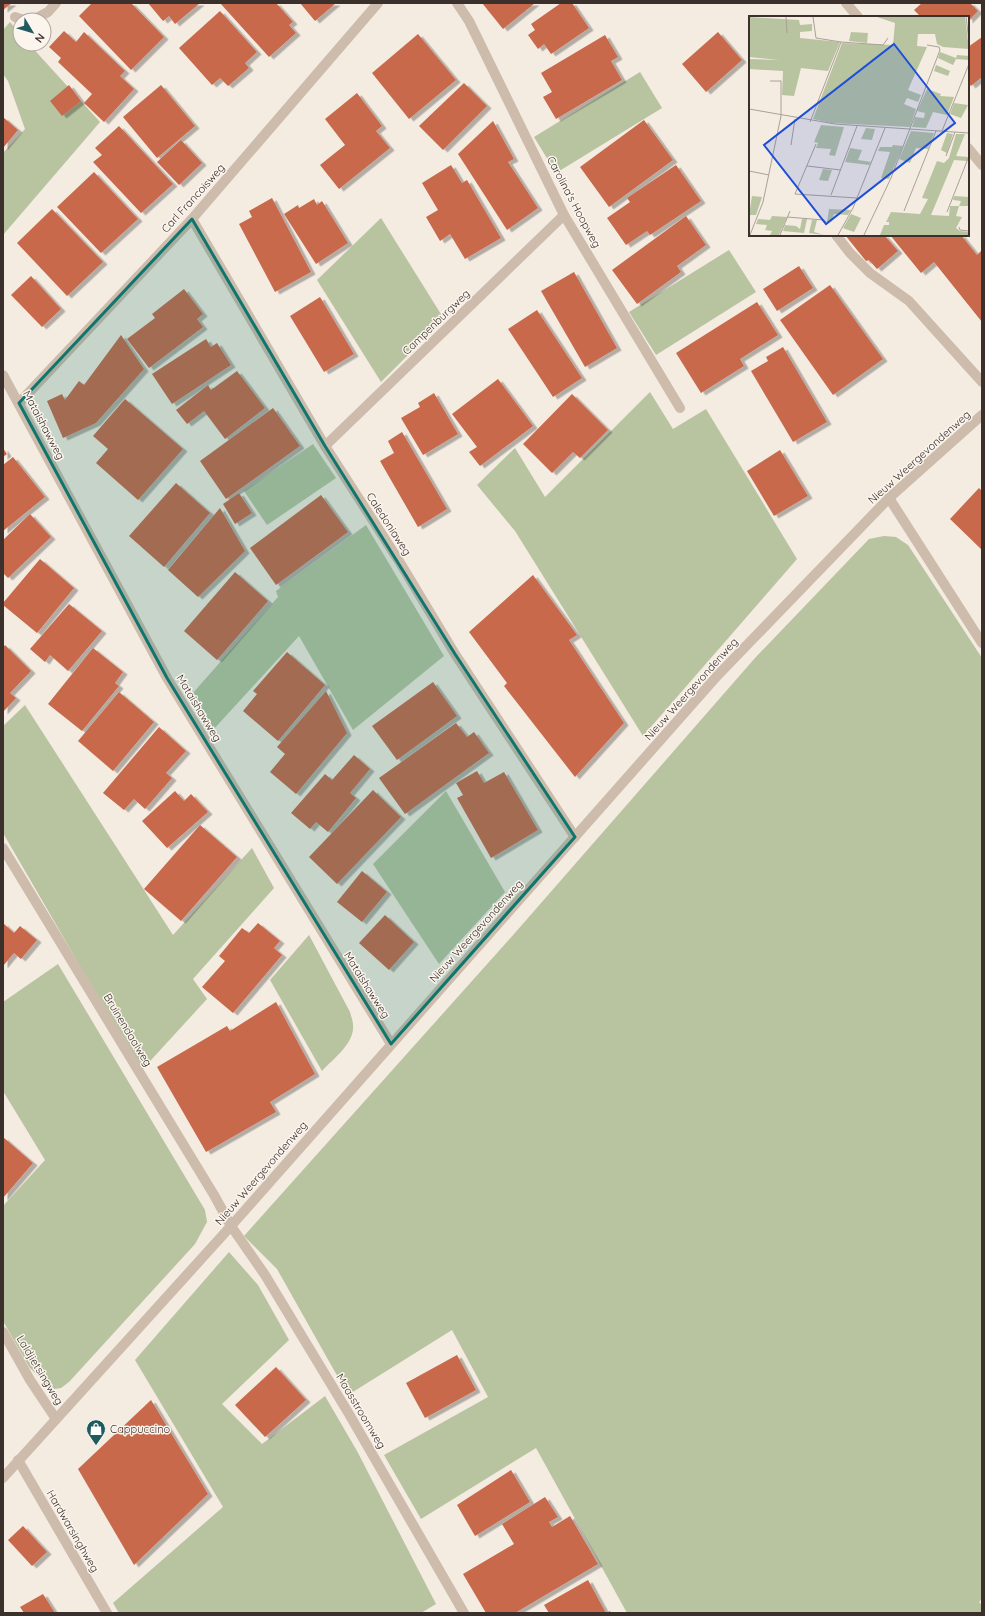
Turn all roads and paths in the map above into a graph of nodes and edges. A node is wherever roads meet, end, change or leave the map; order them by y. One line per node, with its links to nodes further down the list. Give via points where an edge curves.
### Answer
1 (56, 3): 5 (street)
2 (378, 3): 10 (street, Carl Francoisweg)
3 (457, 3): 9 (street, Carolina's Hoopweg, via 472,28)
4 (846, 3): 6 (street)
5 (48, 12)
6 (857, 16)
7 (969, 149): 8 (street)
8 (982, 165)
9 (564, 215): 15 (street, Carolina's Hoopweg); 17 (street, Campenburgweg)
10 (192, 219): 14 (street, Carl Francoisweg); 17 (street, Caledoniaweg)
11 (837, 236): 13 (street, via 870,273 909,301)
12 (3, 375): 14 (street, Mataishawweg)
13 (982, 382)
14 (19, 403): 22 (street, Mataishawweg, via 167,678)
15 (680, 408)
16 (982, 415): 18 (street, Nieuw Weergevondenweg)
17 (325, 446): 20 (street, Caledoniaweg, via 399,561 454,654)
18 (889, 498): 19 (street); 20 (street, Nieuw Weergevondenweg, via 717,676)
19 (982, 643)
20 (575, 837): 22 (street, Nieuw Weergevondenweg)
21 (3, 848): 23 (street, Bruinendaalweg, via 214,1195)
22 (390, 1044): 23 (street, Nieuw Weergevondenweg)
23 (230, 1226): 25 (street, Nieuw Weergevondenweg); 29 (street, Maasstroomweg, via 265,1275)
24 (3, 1332): 25 (street, Laldjietsingweg)
25 (56, 1419): 26 (street, Nieuw Weergevondenweg)
26 (18, 1460): 27 (street, Nieuw Weergevondenweg); 28 (street, Hardwarsinghweg)
27 (3, 1478)
28 (107, 1613)
29 (464, 1613)

